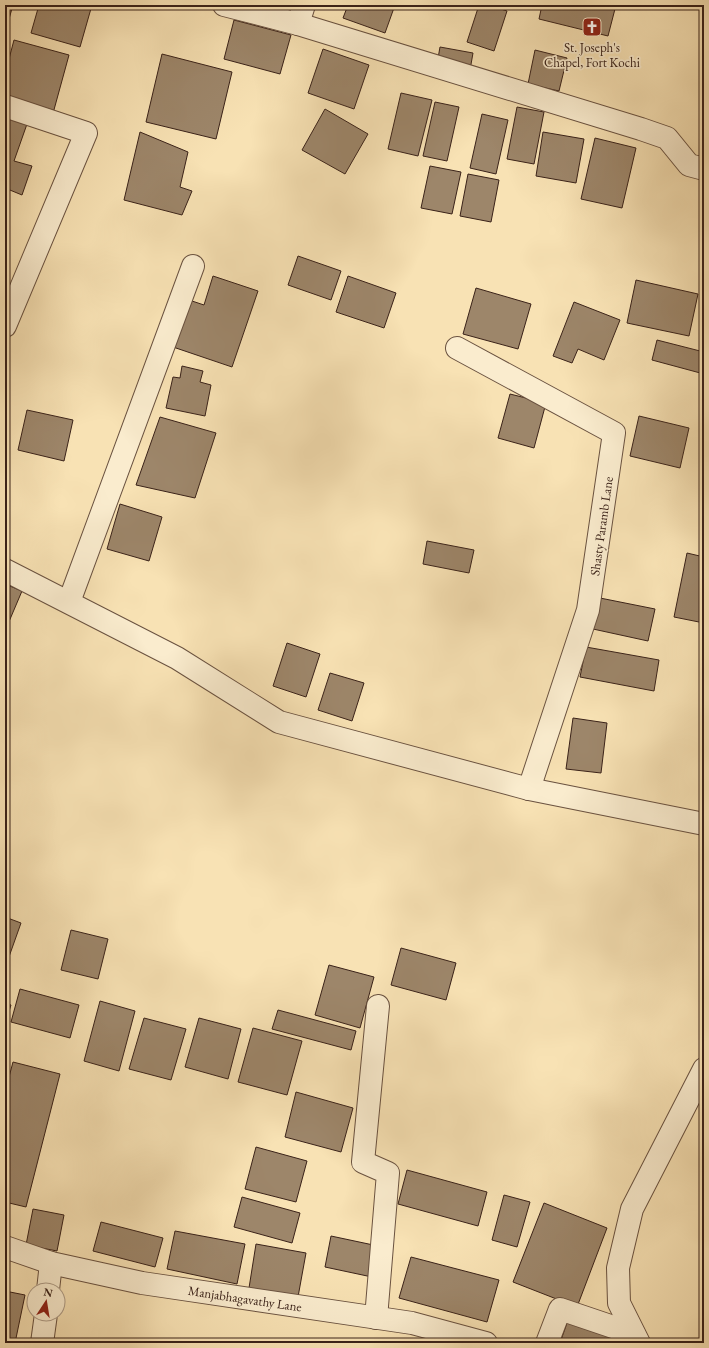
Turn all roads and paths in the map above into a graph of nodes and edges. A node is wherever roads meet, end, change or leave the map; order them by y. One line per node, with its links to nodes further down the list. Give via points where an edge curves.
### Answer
1 (224, 5): 2 (street)
2 (301, 15): 4 (street, via 654,133 667,138 689,165)
3 (5, 106): 6 (street, via 86,133)
4 (704, 169)
5 (193, 266): 9 (street)
6 (5, 326)
7 (457, 348): 10 (street, Shasty Paramb Lane, via 614,433 588,610)
8 (5, 570): 9 (street)
9 (69, 602): 10 (street, via 177,658 279,722)
10 (529, 789): 11 (street)
11 (704, 824)
12 (378, 1006): 17 (street, via 362,1162 388,1173)
13 (704, 1068): 19 (street, via 632,1209 618,1268 619,1303)
14 (5, 1247): 15 (street, Manjabhagavathy Lane)
15 (51, 1263): 16 (street); 17 (street, Manjabhagavathy Lane, via 142,1283)
16 (49, 1282)
17 (376, 1318): 21 (street, Manjabhagavathy Lane, via 412,1323)
18 (45, 1322): 20 (street)
19 (637, 1338): 22 (street, via 560,1309)
20 (42, 1343)
21 (486, 1343)
22 (547, 1343)

